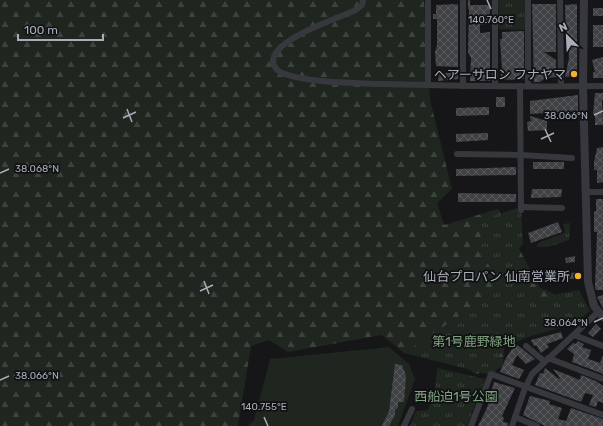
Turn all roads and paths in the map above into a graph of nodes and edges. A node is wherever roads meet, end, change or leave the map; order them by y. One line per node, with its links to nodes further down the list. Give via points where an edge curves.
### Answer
1 (363, 0): 8 (street, via 362,5 356,10 288,40 275,55 275,68 282,73 314,79)
2 (428, 0): 8 (street)
3 (463, 0): 9 (street)
4 (495, 0): 10 (street)
5 (528, 0): 12 (street)
6 (560, 0): 13 (street)
7 (584, 0): 14 (street)
8 (428, 85): 9 (street)
9 (463, 86): 10 (street)
10 (495, 86): 11 (street)
11 (520, 86): 12 (street); 17 (street)
12 (528, 86): 13 (street)
13 (560, 86): 14 (street)
14 (583, 86): 15 (street); 19 (street)
15 (603, 86)
16 (457, 154): 17 (street)
17 (521, 155): 18 (street); 21 (street, via 521,208)
18 (572, 158)
19 (586, 192): 20 (street); 22 (street, via 588,282 592,300)
20 (603, 192)
21 (562, 208)
22 (600, 315): 23 (street)
23 (574, 335): 25 (street); 26 (street)
24 (526, 346): 26 (street)
25 (603, 346)
26 (546, 360): 27 (street); 28 (street, via 532,374)
27 (603, 379)
28 (525, 388): 30 (street); 31 (street); 33 (street, via 491,374)
29 (412, 409): 32 (street)
30 (603, 415)
31 (515, 417): 34 (street); 35 (street)
32 (404, 426)
33 (471, 426)
34 (512, 426)
35 (537, 426)

